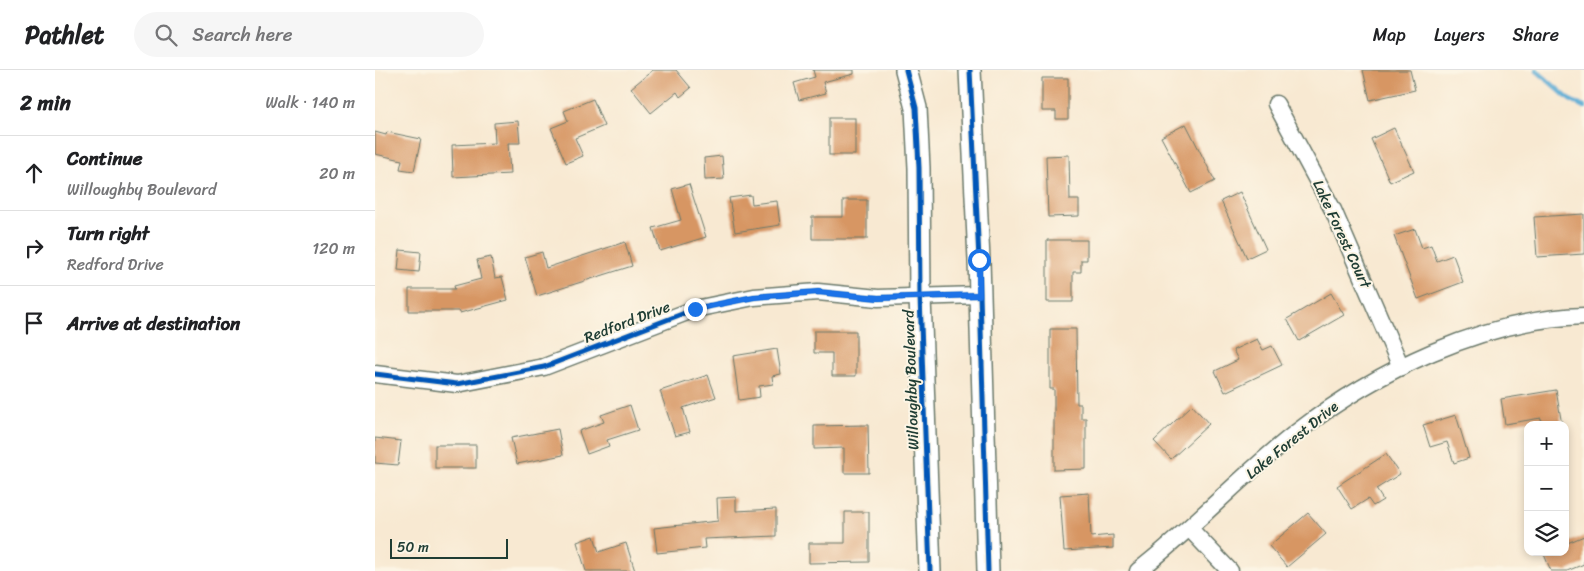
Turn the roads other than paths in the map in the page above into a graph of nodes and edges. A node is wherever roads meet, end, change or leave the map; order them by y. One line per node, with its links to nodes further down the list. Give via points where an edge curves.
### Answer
1 (906, 70): 5 (street, Willoughby Boulevard, via 916,108)
2 (970, 70): 4 (street)
3 (1276, 104): 7 (street, Lake Forest Court, via 1333,210)
4 (979, 295): 5 (street, Redford Drive); 11 (street)
5 (920, 297): 8 (street, Redford Drive, via 878,298 818,292 754,297 695,309 544,368 457,384); 10 (street, Willoughby Boulevard)
6 (1584, 316): 7 (street, Lake Forest Drive, via 1518,324 1449,346)
7 (1401, 367): 9 (street, Lake Forest Drive, via 1367,383 1296,433)
8 (375, 374)
9 (1190, 529): 12 (street, Lake Forest Drive); 13 (street)
10 (931, 571)
11 (988, 571)
12 (1138, 571)
13 (1230, 571)

